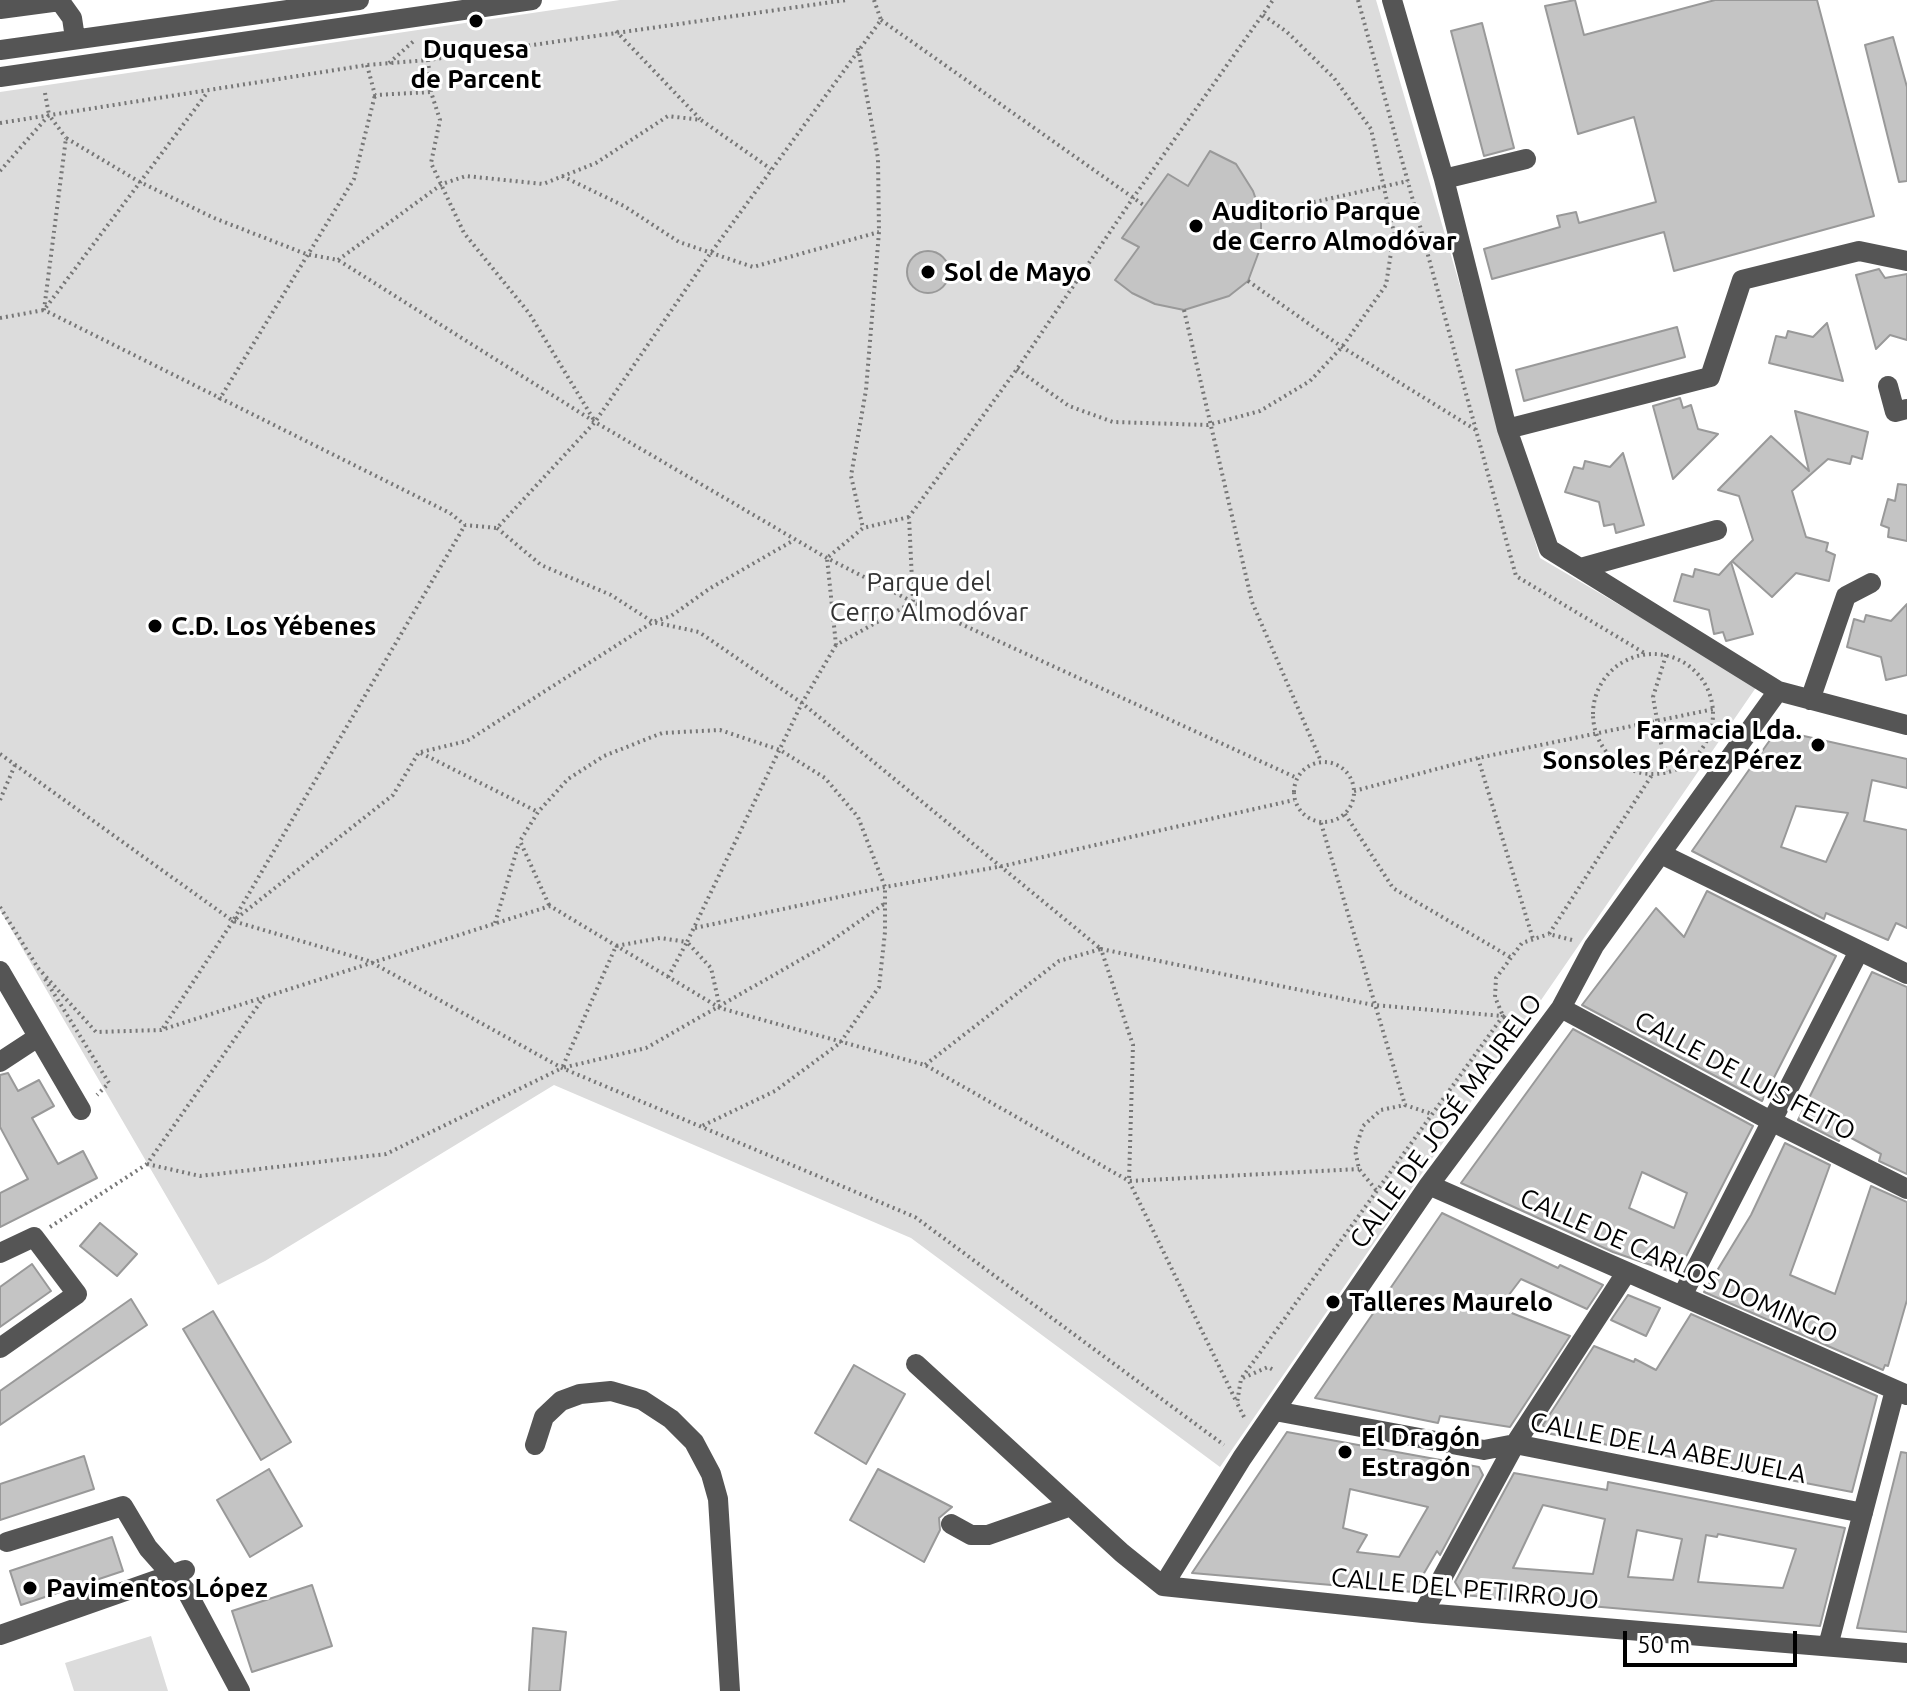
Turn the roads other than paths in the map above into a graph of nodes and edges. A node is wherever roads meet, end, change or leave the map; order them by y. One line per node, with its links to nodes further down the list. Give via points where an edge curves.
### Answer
1 (60, 0): 6 (street); 7 (street, via 72,18)
2 (359, 0): 7 (street)
3 (525, 0): 4 (street); 9 (street)
4 (532, 0)
5 (1392, 0): 11 (street)
6 (0, 9)
7 (75, 38): 8 (street)
8 (0, 50)
9 (0, 77)
10 (1526, 159): 11 (street)
11 (1444, 179): 15 (street)
12 (1907, 261): 15 (street, via 1859,251 1742,280 1710,377)
13 (1888, 386): 14 (street, via 1895,412)
14 (1907, 409)
15 (1507, 429): 17 (street, via 1549,549)
16 (1717, 530): 17 (street)
17 (1581, 568): 19 (street)
18 (1871, 583): 20 (street, via 1846,596)
19 (1778, 691): 20 (street); 22 (street, CALLE DE JOSÉ MAURELO)
20 (1810, 700): 21 (street)
21 (1907, 725)
22 (1661, 854): 23 (street); 26 (street, CALLE DE JOSÉ MAURELO, via 1594,946)
23 (1859, 951): 25 (street); 30 (street)
24 (0, 971): 27 (street)
25 (1907, 974)
26 (1561, 1008): 30 (street, CALLE DE LUIS FEITO); 31 (street, CALLE DE JOSÉ MAURELO)
27 (38, 1037): 28 (street); 29 (street)
28 (0, 1062)
29 (81, 1110)
30 (1771, 1121): 32 (street, CALLE DE LUIS FEITO); 35 (street)
31 (1429, 1185): 34 (street, CALLE DE CARLOS DOMINGO); 39 (street, CALLE DE JOSÉ MAURELO)
32 (1907, 1189)
33 (0, 1253): 36 (street, via 34,1237 77,1294)
34 (1626, 1273): 35 (street, CALLE DE CARLOS DOMINGO); 40 (street)
35 (1682, 1296): 38 (street, CALLE DE CARLOS DOMINGO)
36 (0, 1348)
37 (916, 1364): 42 (street)
38 (1901, 1392): 43 (street)
39 (1275, 1411): 40 (street, CALLE DE LA ABEJUELA, via 1484,1450); 47 (street, CALLE DE JOSÉ MAURELO)
40 (1515, 1444): 43 (street, CALLE DE LA ABEJUELA); 48 (street)
41 (535, 1445): 53 (street, via 544,1417 561,1401 611,1391 642,1400 694,1442 718,1499)
42 (1071, 1506): 44 (street, via 988,1535 971,1535); 47 (street)
43 (1863, 1513): 50 (street)
44 (951, 1524)
45 (7, 1542): 46 (street, via 123,1506 148,1548)
46 (178, 1573): 49 (street); 52 (street)
47 (1163, 1586): 48 (street, CALLE DEL PETIRROJO)
48 (1423, 1613): 50 (street, CALLE DEL PETIRROJO)
49 (0, 1635)
50 (1828, 1646): 51 (street, CALLE DEL PETIRROJO)
51 (1907, 1653)
52 (240, 1691)
53 (730, 1691)

